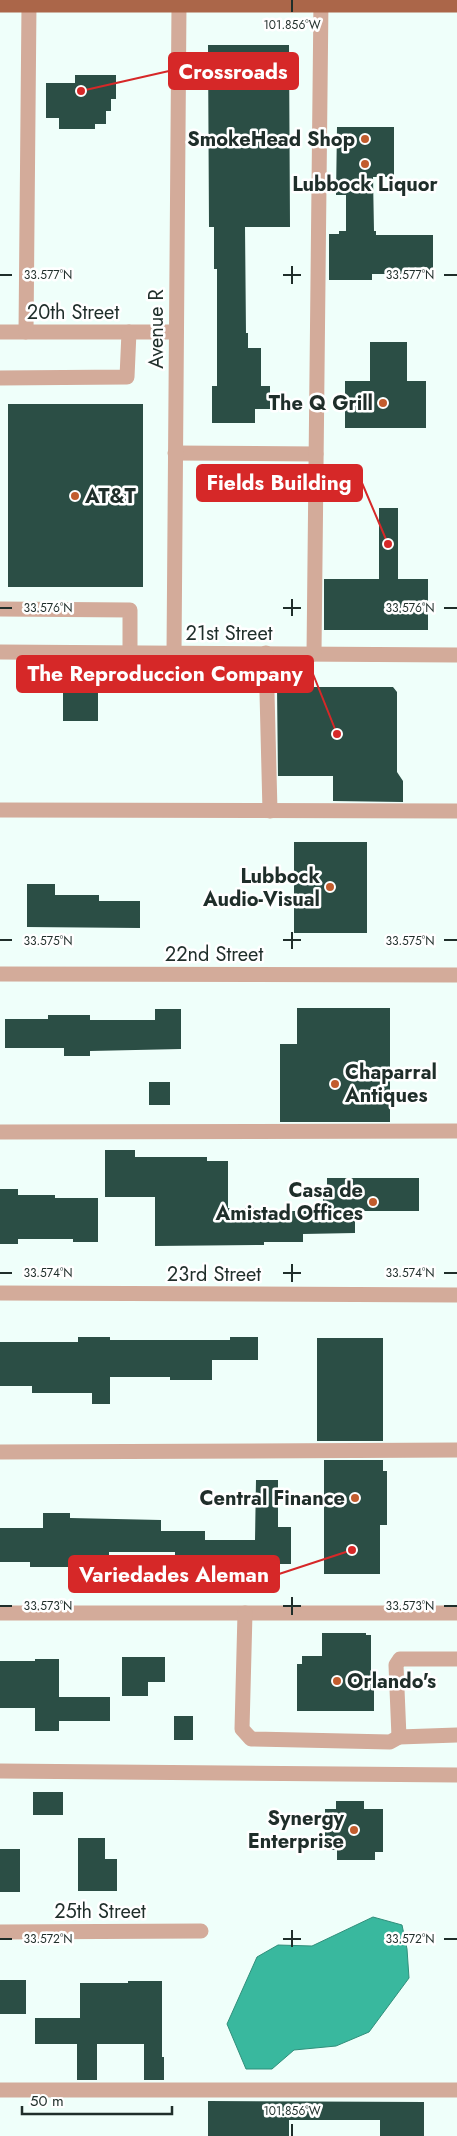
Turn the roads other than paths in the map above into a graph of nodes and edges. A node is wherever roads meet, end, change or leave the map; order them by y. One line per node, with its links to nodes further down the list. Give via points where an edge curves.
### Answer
1 (158, 2): 5 (main road); 6 (main road)
2 (321, 3): 3 (main road); 6 (main road); 14 (street)
3 (411, 3): 7 (main road)
4 (0, 5): 5 (main road)
5 (29, 5): 9 (street)
6 (179, 5): 11 (street, Avenue R)
7 (457, 5)
8 (0, 332): 9 (street, 20th Street)
9 (26, 332): 10 (street, 20th Street)
10 (129, 332): 11 (street, 20th Street); 12 (street, via 127,377)
11 (176, 332): 13 (street, Avenue R)
12 (0, 378)
13 (175, 453): 14 (street); 18 (street, Avenue R)
14 (316, 454): 20 (street)
15 (0, 609): 17 (street, via 130,610)
16 (0, 652): 17 (street, 21st Street)
17 (130, 652): 18 (street, 21st Street)
18 (174, 652): 19 (street, 21st Street)
19 (266, 653): 20 (street, 21st Street); 23 (street)
20 (314, 654): 21 (street, 21st Street)
21 (457, 655)
22 (0, 810): 23 (street)
23 (270, 811): 24 (street)
24 (457, 811)
25 (0, 974): 26 (street, 22nd Street)
26 (457, 975)
27 (457, 1131): 28 (street)
28 (0, 1132)
29 (0, 1293): 30 (street, 23rd Street)
30 (457, 1295)
31 (457, 1450): 32 (street)
32 (0, 1452)
33 (245, 1613): 34 (street); 35 (street); 38 (street, via 242,1729 251,1739 390,1742)
34 (457, 1613)
35 (0, 1614)
36 (457, 1658): 38 (street, via 400,1659 396,1665)
37 (457, 1735): 38 (street)
38 (399, 1737)
39 (0, 1771): 40 (street)
40 (457, 1775)
41 (201, 1931): 42 (street, 25th Street)
42 (0, 1932)
43 (0, 2090): 44 (street)
44 (457, 2090)

